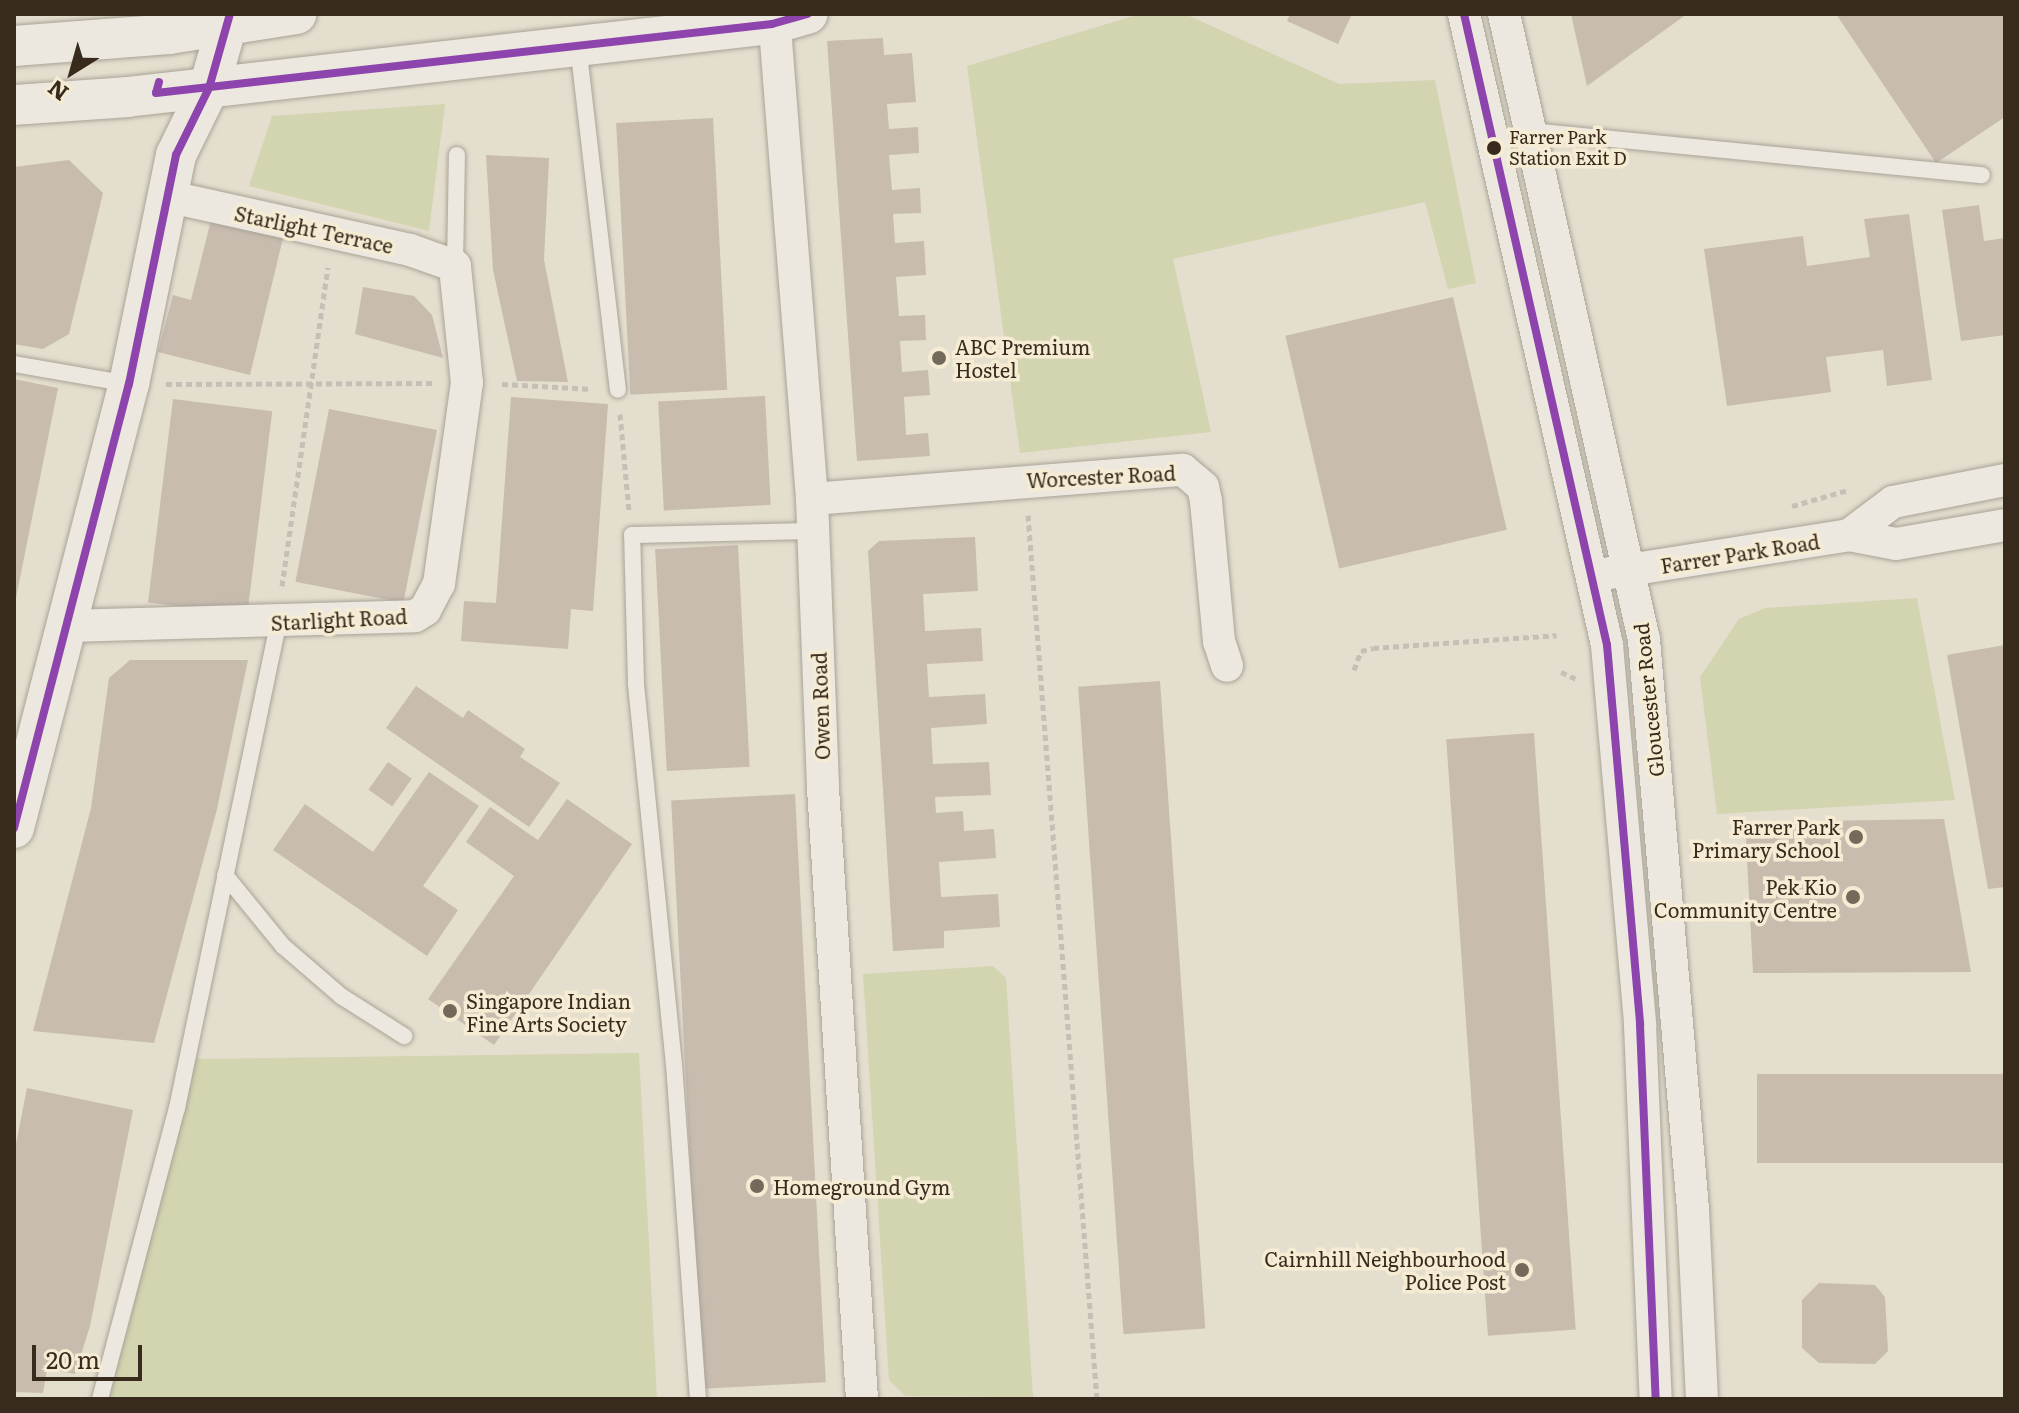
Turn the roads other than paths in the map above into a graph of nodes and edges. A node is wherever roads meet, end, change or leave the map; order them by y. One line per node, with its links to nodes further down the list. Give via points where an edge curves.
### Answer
1 (296, 14): 5 (street)
2 (1464, 14): 27 (street, Gloucester Road)
3 (1504, 14): 12 (street, Gloucester Road)
4 (783, 17): 7 (street); 22 (street, Owen Road)
5 (228, 20): 6 (street); 9 (street)
6 (171, 24): 8 (street); 10 (street)
7 (577, 43): 9 (street); 20 (lane)
8 (14, 46)
9 (209, 88): 10 (street); 13 (street)
10 (156, 93): 11 (street); 13 (street)
11 (14, 105)
12 (1531, 131): 15 (lane); 26 (street, Gloucester Road)
13 (176, 155): 16 (street)
14 (457, 155): 17 (lane, Starlight Road)
15 (1982, 175)
16 (171, 197): 17 (street, Starlight Terrace); 19 (street)
17 (455, 266): 28 (street, Starlight Road, via 467,383 439,584 425,610 415,616)
18 (14, 364): 19 (lane)
19 (129, 384): 29 (street)
20 (618, 390)
21 (2005, 480): 25 (street, Farrer Park Road, via 1893,502)
22 (812, 499): 24 (street, Owen Road); 30 (street, Worcester Road, via 1170,470 1194,476 1206,501 1219,641)
23 (2005, 525): 25 (street, Farrer Park Road, via 1896,544)
24 (813, 531): 35 (lane, via 632,535 636,683 674,1065); 36 (street, Owen Road, via 823,788)
25 (1849, 535): 26 (street, Farrer Park Road)
26 (1631, 571): 27 (street, Farrer Park Road); 38 (street, Gloucester Road, via 1644,640 1681,1049)
27 (1591, 575): 37 (street, Gloucester Road, via 1607,645 1640,1025)
28 (278, 623): 29 (street, Starlight Road); 32 (lane)
29 (67, 626): 31 (street)
30 (1227, 666)
31 (14, 828)
32 (225, 875): 33 (lane, via 283,946 341,996); 34 (lane, via 177,1108)
33 (404, 1036)
34 (100, 1399)
35 (698, 1399)
36 (862, 1399)
37 (1656, 1399)
38 (1702, 1399)

